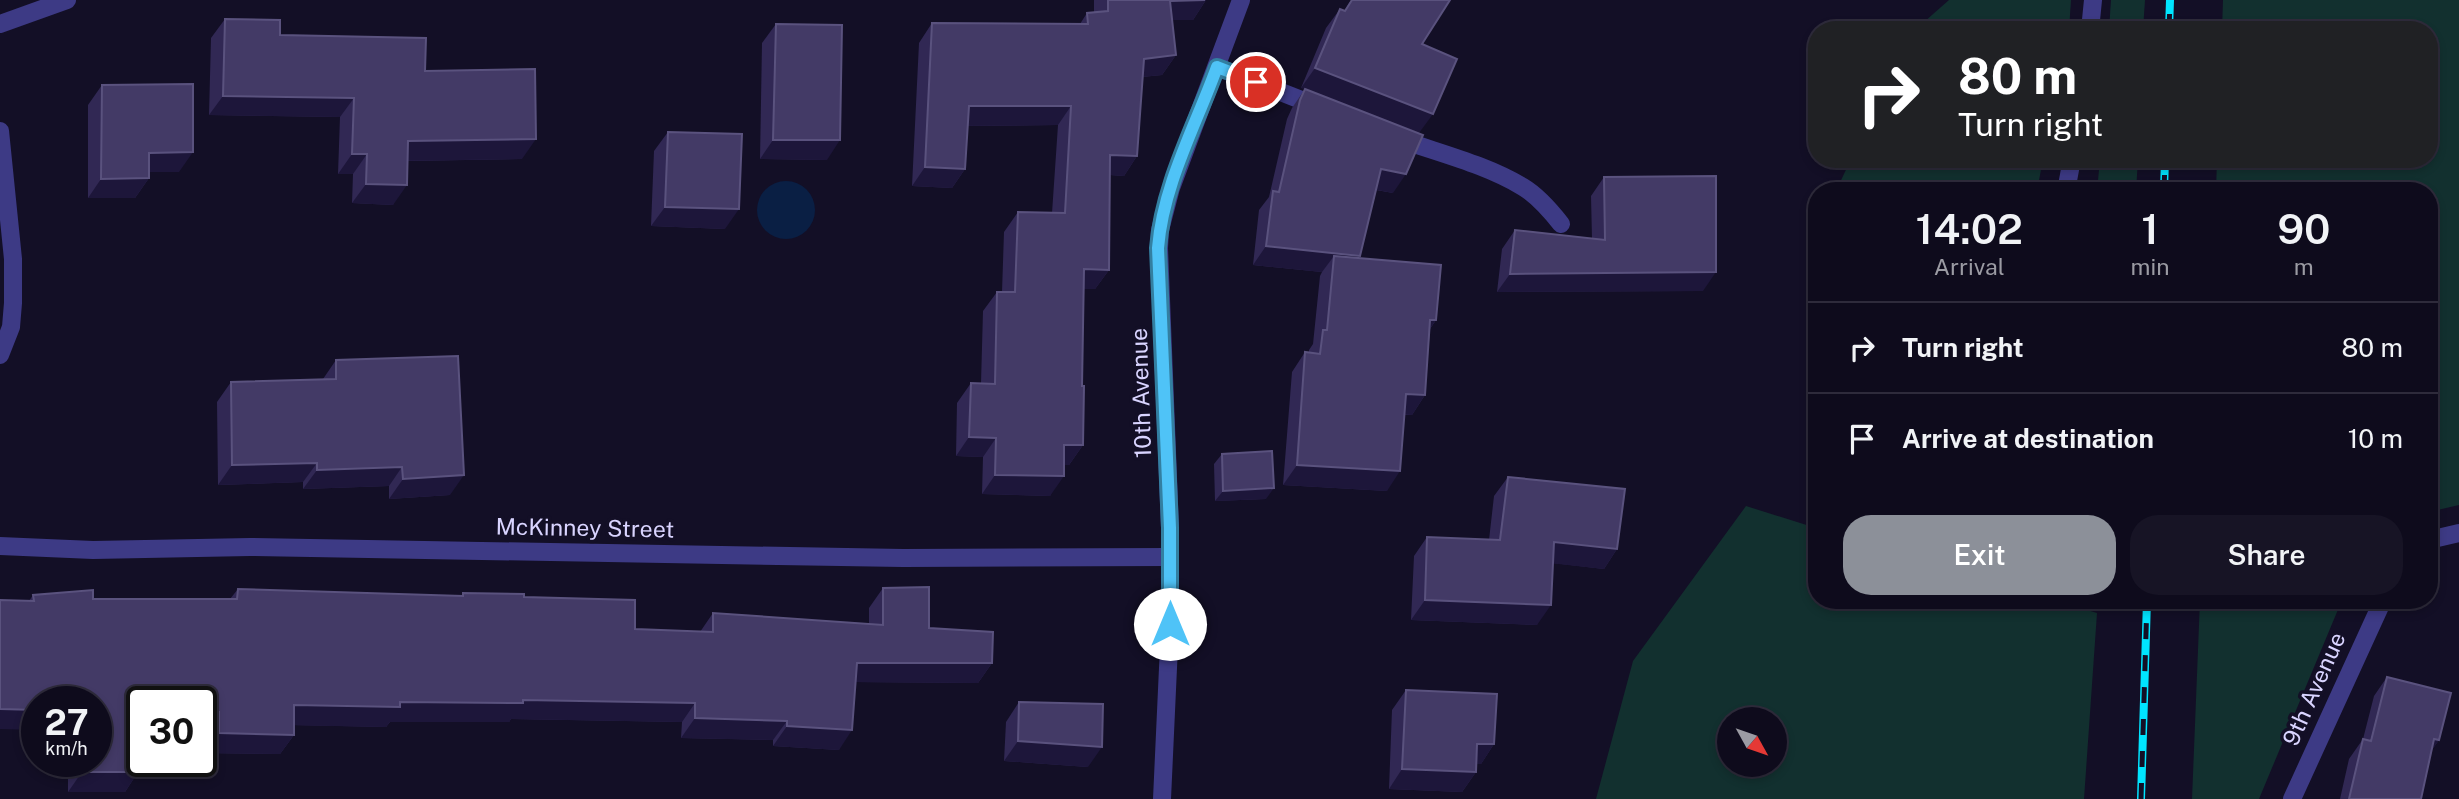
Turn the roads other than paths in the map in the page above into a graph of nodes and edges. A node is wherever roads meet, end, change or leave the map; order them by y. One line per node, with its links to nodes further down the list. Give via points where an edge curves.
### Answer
1 (67, 0): 5 (street)
2 (1241, 0): 6 (street, 10th Avenue)
3 (2092, 0): 4 (street)
4 (2091, 21)
5 (0, 24)
6 (1217, 67): 7 (street); 15 (street, 10th Avenue, via 1171,188 1158,248)
7 (1334, 113)
8 (0, 131): 11 (street, via 13,259 11,327)
9 (1386, 133): 10 (street, via 1523,187 1547,206)
10 (1561, 225)
11 (0, 355)
12 (2459, 533): 13 (street)
13 (2438, 538)
14 (0, 546): 15 (street, McKinney Street, via 902,558)
15 (1170, 557): 17 (street, 10th Avenue)
16 (2379, 609): 18 (street, 9th Avenue)
17 (1162, 799)
18 (2292, 799)

